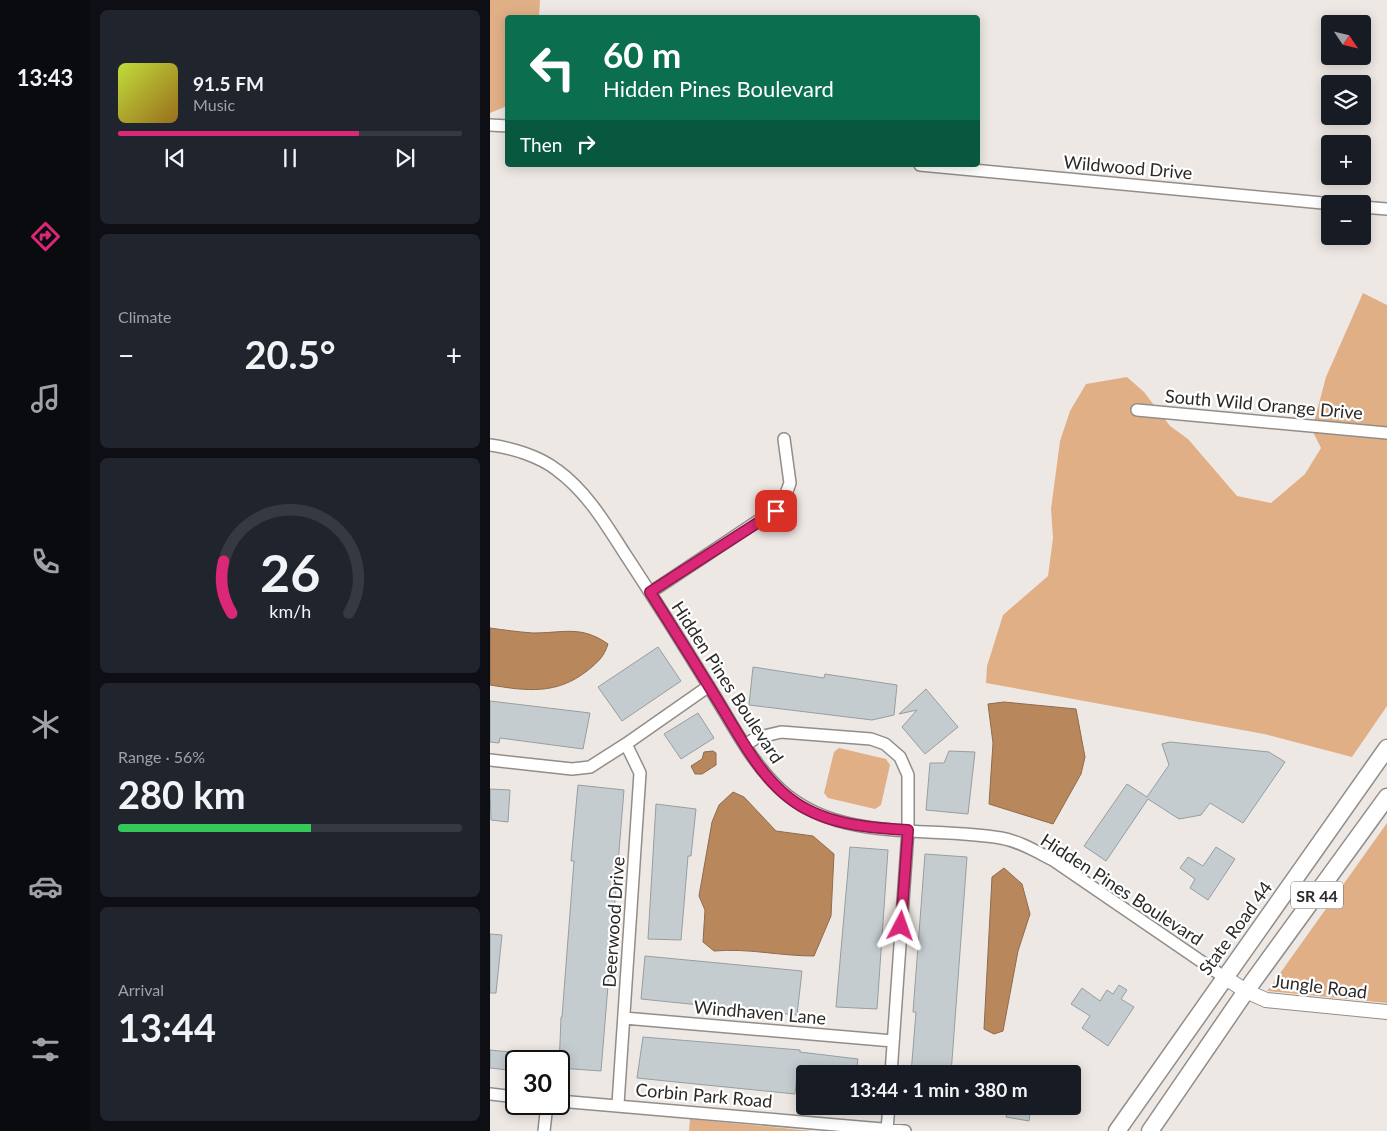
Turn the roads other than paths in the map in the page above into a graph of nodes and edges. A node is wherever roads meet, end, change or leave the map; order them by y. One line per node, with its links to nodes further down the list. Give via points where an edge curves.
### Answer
1 (490, 125): 2 (street)
2 (505, 126)
3 (941, 167): 4 (street, Wildwood Drive)
4 (1321, 203)
5 (1371, 207): 6 (street)
6 (1387, 209)
7 (1138, 410): 8 (street, South Wild Orange Drive)
8 (1387, 433)
9 (784, 439): 11 (street, via 790,483 782,506)
10 (490, 445): 11 (street, Hidden Pines Boulevard, via 525,453 556,469 590,500)
11 (650, 592): 12 (street, Hidden Pines Boulevard)
12 (709, 686): 13 (street); 14 (street, Hidden Pines Boulevard)
13 (626, 744): 16 (street, via 590,766 572,769); 22 (street, Deerwood Drive, via 640,773)
14 (745, 745): 18 (street, Hidden Pines Boulevard, via 772,782 789,798 824,817 866,828); 18 (street, via 756,738 781,732 871,738 885,744 900,757 908,775)
15 (1387, 748): 19 (main road, State Road 44 / SR 44)
16 (490, 760)
17 (1387, 797): 20 (main road, SR 44)
18 (908, 830): 19 (street, Hidden Pines Boulevard, via 1003,838 1031,849 1053,860); 23 (street)
19 (1224, 977): 20 (street, Jungle Road); 34 (main road, State Road 44 / SR 44)
20 (1246, 992): 21 (street, Jungle Road, via 1284,1003); 35 (main road, SR 44)
21 (1387, 1012)
22 (624, 1018): 23 (street, Windhaven Lane); 28 (street, Deerwood Drive)
23 (893, 1042): 24 (street)
24 (892, 1065)
25 (490, 1094): 26 (street)
26 (505, 1096)
27 (570, 1101): 28 (street, Corbin Park Road)
28 (618, 1104): 31 (street, Corbin Park Road)
29 (546, 1115): 32 (street)
30 (888, 1115): 31 (street)
31 (887, 1129): 33 (street, Corbin Park Road)
32 (544, 1131)
33 (905, 1131)
34 (1117, 1131)
35 (1150, 1131)

